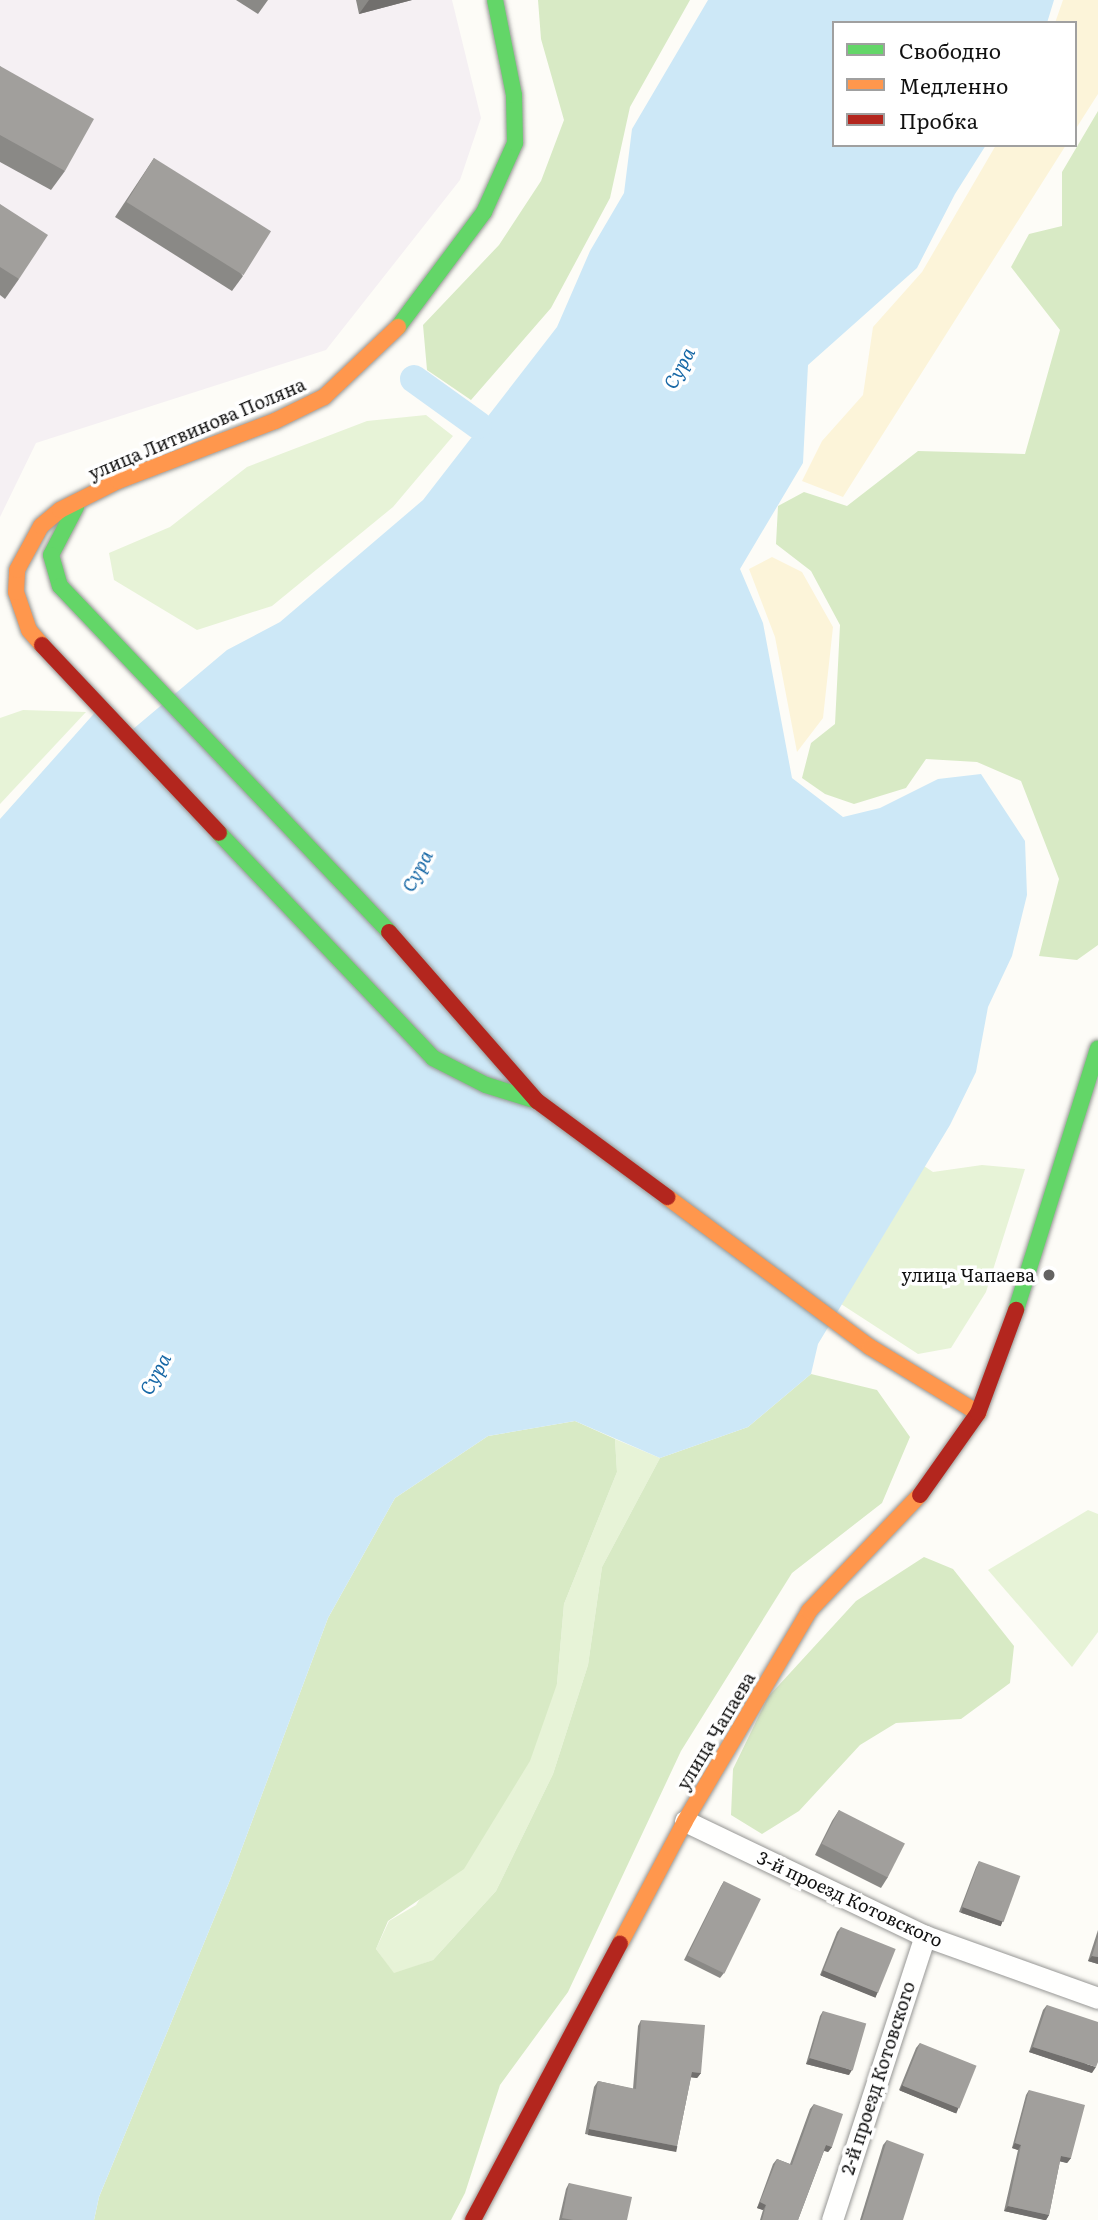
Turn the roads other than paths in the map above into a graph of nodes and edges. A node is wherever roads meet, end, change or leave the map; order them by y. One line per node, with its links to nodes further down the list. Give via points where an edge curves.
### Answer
1 (495, 0): 2 (main road, улица Литвинова Поляна, via 514,95 515,143 484,212 431,288 376,352 324,397)
2 (81, 499): 4 (main road, via 58,534 52,569 60,586 340,876); 4 (main road, улица Литвинова Поляна, via 41,526 17,570 16,592 29,630 433,1058 486,1085)
3 (1098, 1048): 5 (main road, улица Чапаева, via 1021,1296)
4 (537, 1101): 5 (main road, via 870,1347)
5 (978, 1413): 6 (main road, улица Чапаева, via 931,1484 809,1611)
6 (685, 1821): 7 (street, 3-й проезд Котовского); 9 (main road, улица Чапаева)
7 (925, 1936): 8 (street, 3-й проезд Котовского); 10 (street, 2-й проезд Котовского)
8 (1098, 1997)
9 (473, 2220)
10 (832, 2220)

